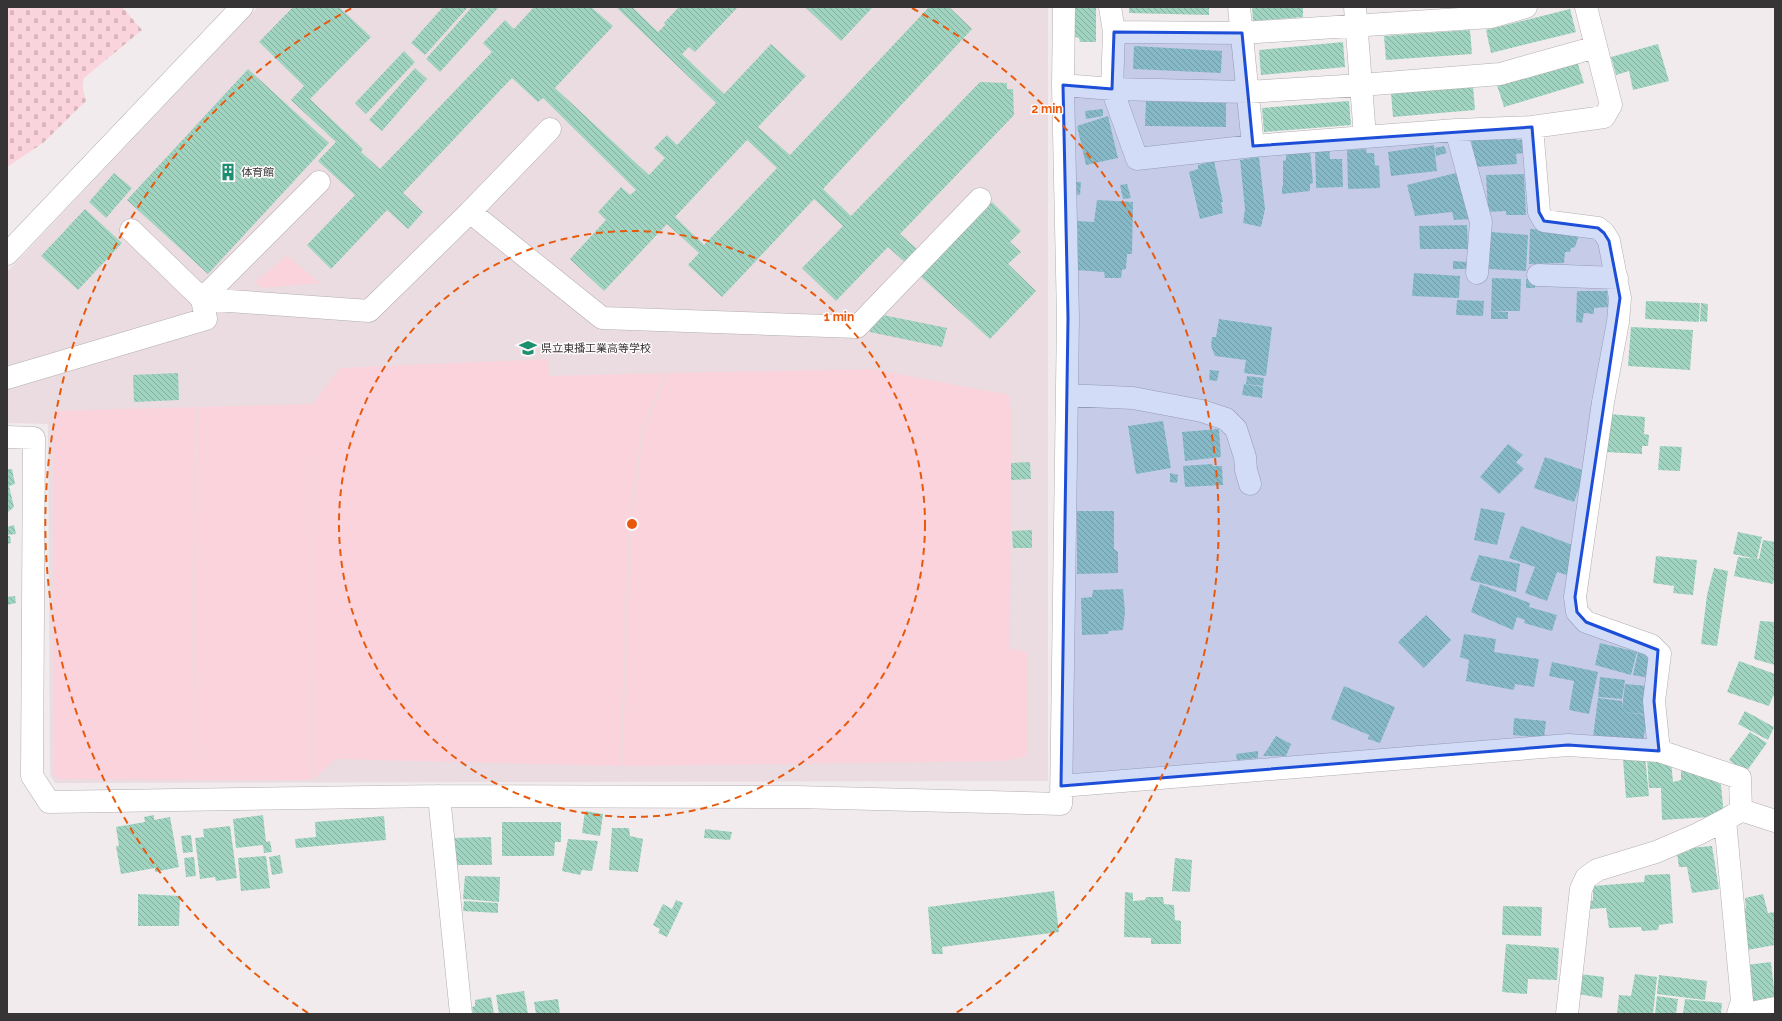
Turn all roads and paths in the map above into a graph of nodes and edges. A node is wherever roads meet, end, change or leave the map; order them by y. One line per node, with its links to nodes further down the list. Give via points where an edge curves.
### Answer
1 (242, 7): 24 (street)
2 (1064, 7): 11 (street)
3 (1110, 7): 8 (street)
4 (1239, 7): 9 (street)
5 (1526, 7): 7 (street, via 1491,17)
6 (1586, 7): 10 (street)
7 (1357, 16): 9 (street); 12 (street)
8 (1114, 32): 9 (street); 13 (street)
9 (1242, 33): 14 (street)
10 (1596, 47): 12 (street, via 1500,74); 15 (street, via 1611,105 1604,117)
11 (1063, 85): 13 (street); 30 (street)
12 (1361, 85): 14 (street); 18 (street)
13 (1112, 89): 14 (street); 19 (street, via 1137,159)
14 (1247, 92): 19 (street)
15 (1532, 127): 17 (street); 27 (street, via 1539,212 1544,221 1598,228 1609,241)
16 (550, 129): 22 (street)
17 (1456, 130): 18 (street); 25 (street, via 1480,222)
18 (1365, 137): 19 (street)
19 (1253, 146)
20 (319, 182): 28 (street)
21 (980, 199): 22 (street, via 857,328 602,318)
22 (470, 212): 28 (street, via 369,311)
23 (131, 230): 28 (street)
24 (7, 254)
25 (1477, 273)
26 (1538, 275): 27 (street)
27 (1617, 278): 33 (street, via 1620,298 1618,322 1603,402 1575,597 1577,612 1586,622 1651,645 1658,650 1660,654 1654,701)
28 (202, 299): 29 (street, via 206,319)
29 (7, 378)
30 (1067, 395): 32 (street, via 1133,398 1202,411 1226,419 1236,429); 34 (street)
31 (7, 437): 35 (street, via 34,438 32,776 49,802)
32 (1250, 484)
33 (1659, 751): 34 (street, via 1568,745); 36 (street, via 1740,778)
34 (1061, 786): 35 (street, via 1060,804 796,797)
35 (439, 796): 39 (street)
36 (1733, 815): 37 (street); 40 (street, via 1656,852 1596,870 1586,878 1581,889); 41 (street, via 1742,1001)
37 (1775, 821)
38 (1775, 1008): 41 (street)
39 (461, 1014)
40 (1567, 1014)
41 (1738, 1014)

